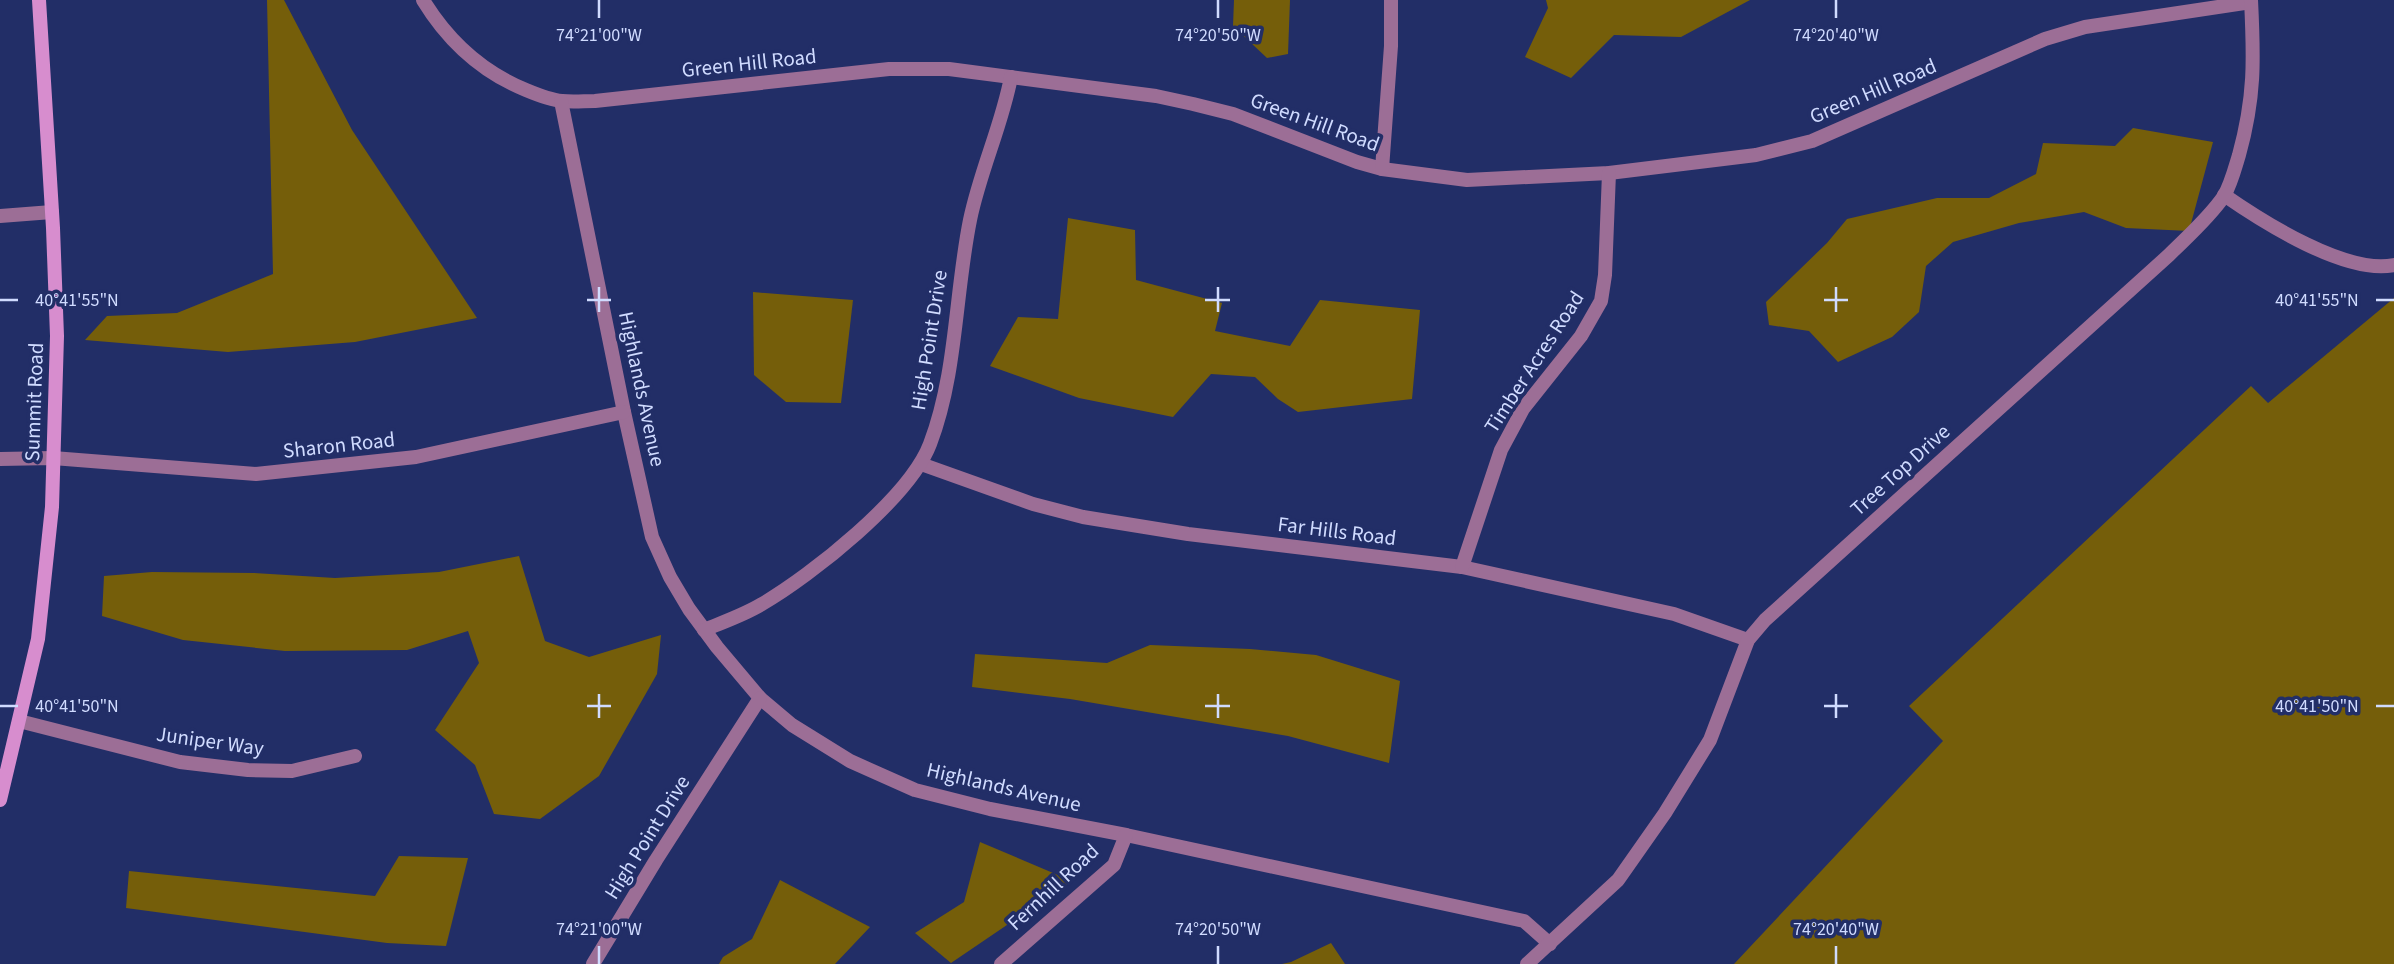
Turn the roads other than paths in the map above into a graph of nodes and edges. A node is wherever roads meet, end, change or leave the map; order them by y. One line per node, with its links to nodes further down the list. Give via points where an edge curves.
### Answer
1 (39, 0): 10 (main road, Summit Road)
2 (423, 0): 6 (street, Green Hill Road, via 444,32 473,60 491,73)
3 (1391, 0): 7 (street)
4 (2251, 1): 8 (street, Green Hill Road, via 2085,27 2045,39 1812,141 1756,155); 9 (street, Tree Top Drive, via 2254,64 2249,120)
5 (1011, 77): 6 (street, Green Hill Road, via 949,69 889,69); 7 (street, Green Hill Road, via 1193,104 1233,114); 16 (street, High Point Drive, via 971,218 948,377)
6 (561, 102): 13 (street, Highlands Avenue)
7 (1382, 169): 8 (street, Green Hill Road, via 1467,180)
8 (1609, 173): 17 (street, Timber Acres Road, via 1601,301 1581,336 1523,409 1501,450)
9 (2224, 195): 12 (street, via 2319,249 2373,268); 19 (street, Tree Top Drive, via 2169,255)
10 (52, 212): 11 (street); 14 (main road, Summit Road, via 57,336)
11 (0, 216)
12 (2394, 265)
13 (624, 412): 14 (street, Sharon Road, via 416,457 256,474); 18 (street, Highlands Avenue, via 652,537 670,577)
14 (53, 458): 15 (street, Sharon Road); 21 (main road, Summit Road, via 42,610)
15 (0, 459)
16 (921, 464): 17 (street, Far Hills Road, via 1034,505 1083,517); 18 (street, High Point Drive, via 882,511 824,561 762,604)
17 (1462, 567): 19 (street, Far Hills Road, via 1674,614)
18 (704, 631): 20 (street, Highlands Avenue)
19 (1748, 640): 26 (street, Tree Top Drive, via 1710,740 1665,813 1618,880)
20 (760, 698): 25 (street, Highlands Avenue, via 792,725 850,761 915,790); 27 (street, High Point Drive)
21 (19, 721): 22 (main road, Summit Road); 23 (street, Juniper Way, via 180,762 234,768 292,771)
22 (5, 756): 24 (main road, Summit Road)
23 (355, 756)
24 (0, 800)
25 (1126, 835): 26 (street, Highlands Avenue, via 1524,921); 28 (street, Fernhill Road, via 1114,865)
26 (1550, 944): 29 (street, Tree Top Drive)
27 (593, 964)
28 (1001, 964)
29 (1527, 964)

